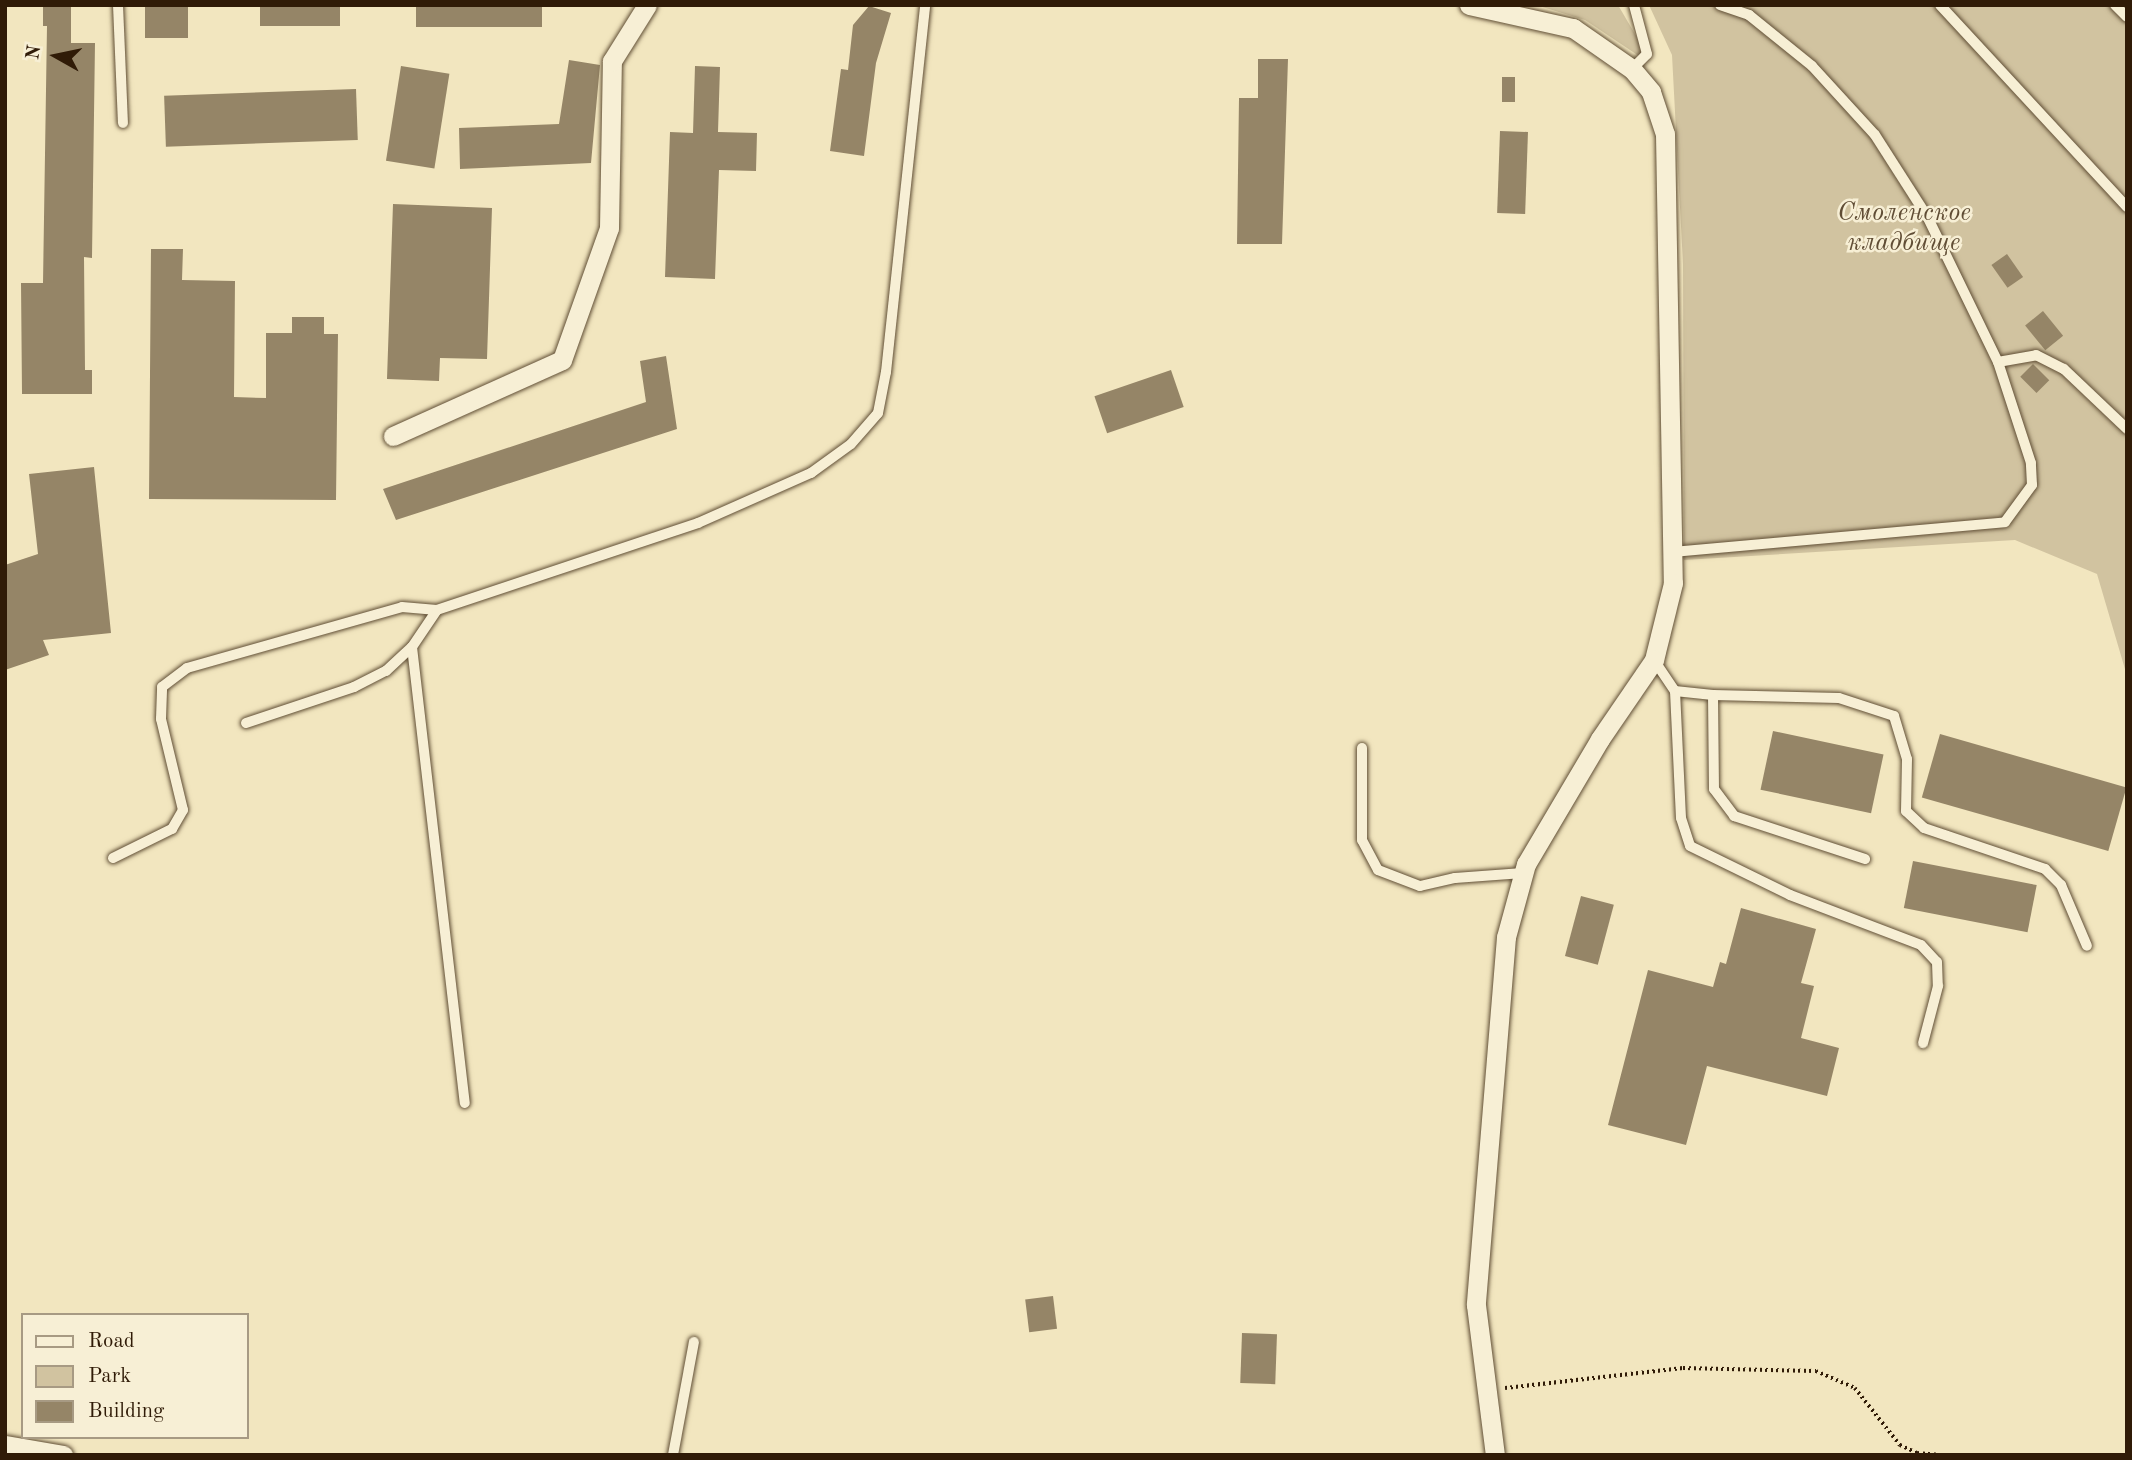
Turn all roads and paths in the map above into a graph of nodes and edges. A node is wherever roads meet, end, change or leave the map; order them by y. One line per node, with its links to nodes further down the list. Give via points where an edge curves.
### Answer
1 (118, 5): 11 (lane)
2 (647, 5): 15 (street, via 612,61 609,228 562,360)
3 (925, 5): 17 (lane, via 878,412 851,444 811,473 698,523)
4 (1469, 5): 10 (street, via 1573,28)
5 (1633, 5): 10 (lane, via 1647,54)
6 (1720, 5): 13 (lane, via 1749,15 1812,66 1875,135 1928,218)
7 (1940, 5): 12 (lane)
8 (2115, 5): 9 (lane)
9 (2127, 17)
10 (1632, 69): 16 (street, via 1651,92 1665,134)
11 (123, 123)
12 (2127, 207)
13 (1998, 362): 14 (lane, via 2036,355 2064,369); 16 (lane, via 2031,463 2032,485 2005,522)
14 (2127, 429)
15 (393, 436)
16 (1672, 552): 19 (street, via 1673,583)
17 (437, 610): 18 (lane); 24 (lane, via 402,607 187,668 162,687 161,719 183,810 172,830)
18 (412, 647): 22 (lane, via 386,671 354,687); 29 (lane)
19 (1654, 660): 20 (lane); 26 (street, via 1600,739)
20 (1675, 691): 21 (lane); 28 (lane, via 1681,818 1690,846 1790,895 1921,945 1937,962)
21 (1713, 695): 25 (lane, via 1714,789 1734,816); 27 (lane, via 1839,698 1894,716 1907,759 1906,811 1924,828 2045,869 2061,885)
22 (246, 723)
23 (1362, 748): 26 (lane, via 1362,840 1378,870 1420,886 1455,878)
24 (113, 858)
25 (1865, 859)
26 (1523, 873): 31 (street, via 1506,937 1492,1087 1476,1305)
27 (2087, 946)
28 (1923, 1043)
29 (465, 1103)
30 (694, 1342): 34 (lane)
31 (1485, 1390): 35 (street); 36 (path, via 1683,1368 1816,1371 1855,1388 1900,1445)
32 (5, 1445): 33 (street)
33 (62, 1455)
34 (673, 1455)
35 (1495, 1455)
36 (1938, 1455)

